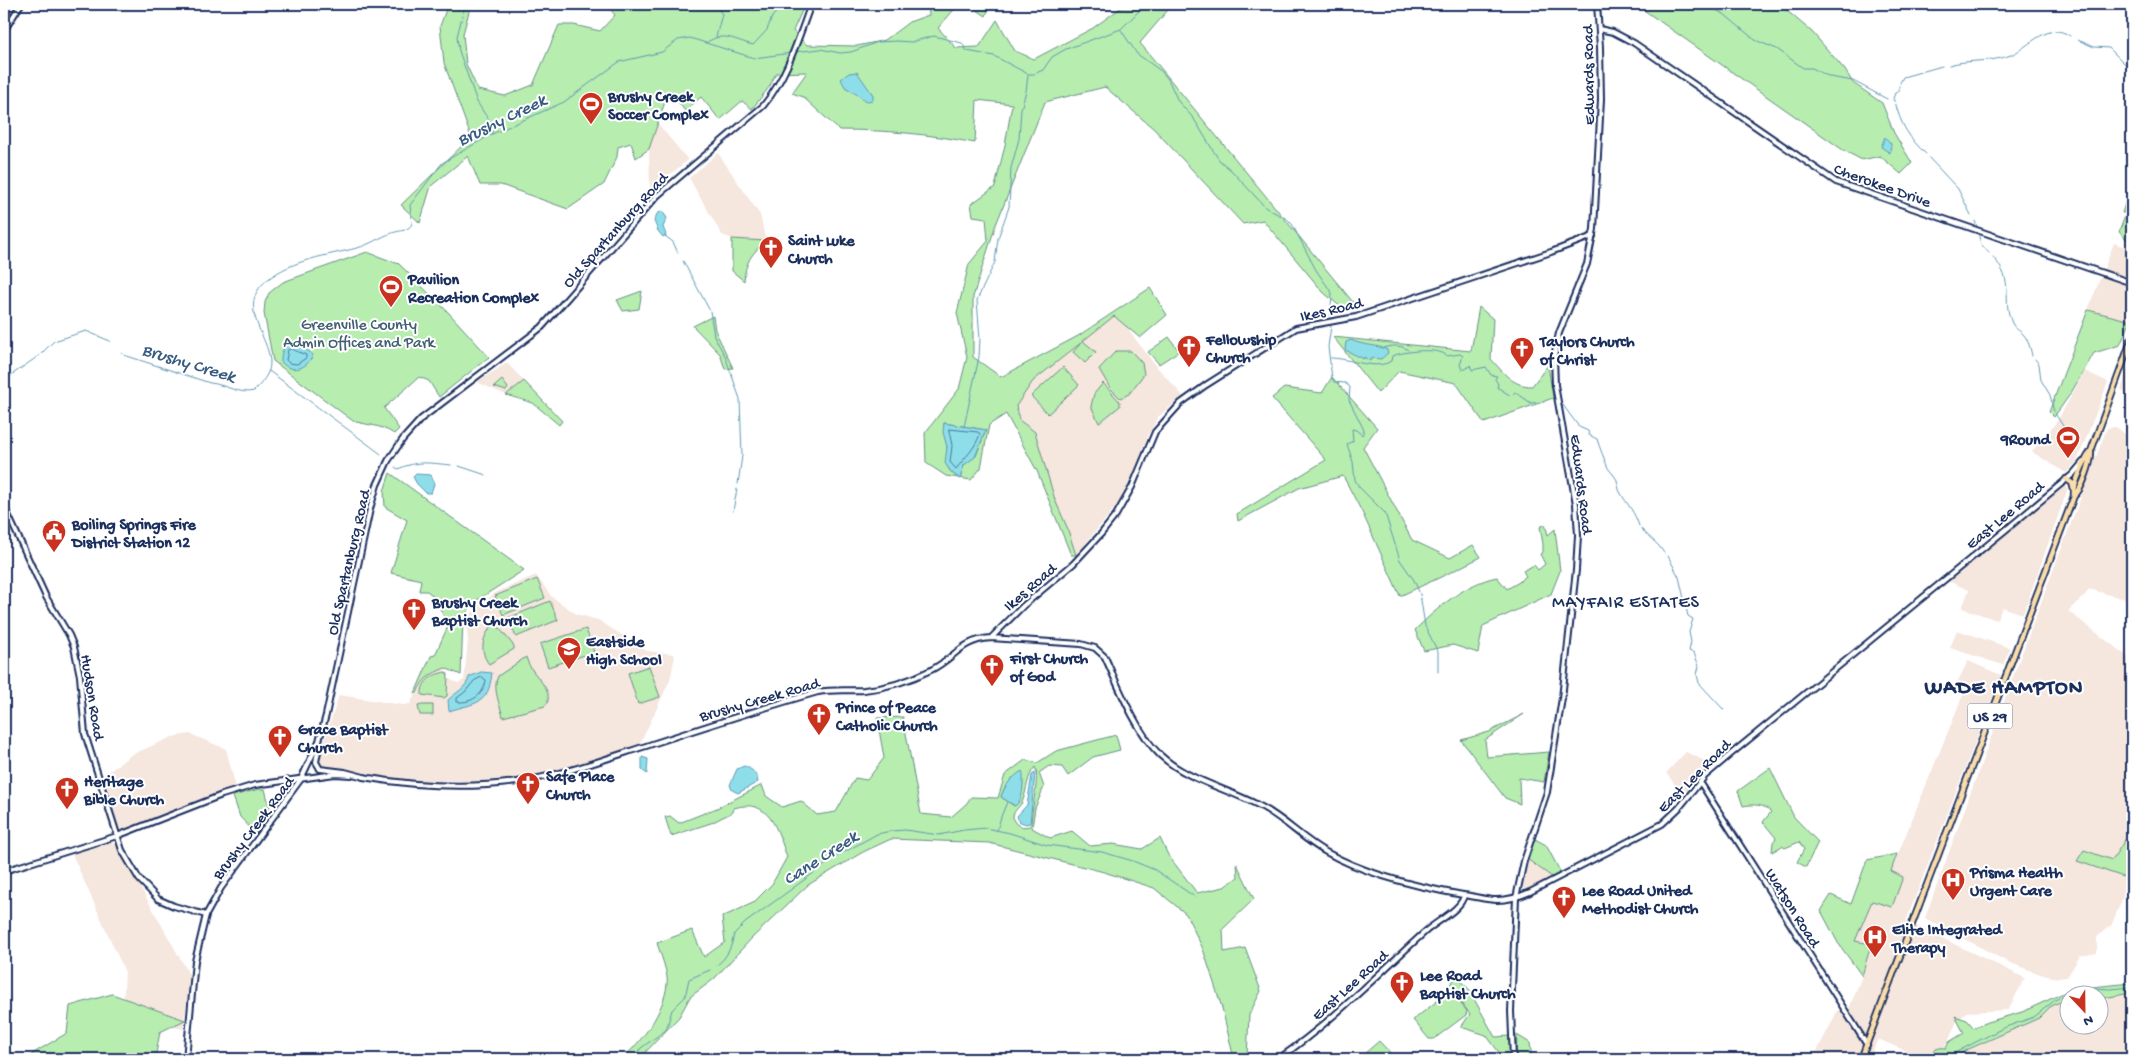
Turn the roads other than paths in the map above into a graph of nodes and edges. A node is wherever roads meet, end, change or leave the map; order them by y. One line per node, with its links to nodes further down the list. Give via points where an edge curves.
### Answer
1 (21, 4): 5 (street)
2 (811, 4): 17 (street, Old Spartanburg Road, via 792,56 774,92 759,111 657,196 542,327 428,413 395,450 370,508)
3 (1596, 4): 4 (street, Edwards Road)
4 (1599, 29): 6 (street, Edwards Road, via 1600,126); 7 (street, Cherokee Drive, via 1634,43 1836,182)
5 (4, 30)
6 (1592, 236): 16 (street, Ikes Road, via 1356,317 1296,328 1206,385 1181,403 1156,432 1129,493 1101,534 1073,564 1022,606); 24 (street, Edwards Road, via 1587,264 1555,349 1555,385 1576,504 1576,570 1562,698 1547,792 1524,861)
7 (2132, 283)
8 (2132, 338): 9 (main road, US 29)
9 (2091, 451): 10 (main road, US 29); 12 (main road, US 29, via 2091,461)
10 (2086, 459): 11 (street); 12 (main road, US 29)
11 (2066, 479): 12 (street, East Lee Road); 13 (main road); 20 (street, East Lee Road)
12 (2080, 480): 13 (main road, US 29); 14 (main road, US 29)
13 (2074, 489): 14 (main road, US 29)
14 (2074, 496): 26 (main road, US 29)
15 (4, 506): 21 (street, Hudson Road, via 46,597 74,647 85,734)
16 (991, 638): 18 (street, Brushy Creek Road, via 972,641 938,666 904,681 871,689 818,692 546,776 500,784 439,786); 23 (street, Brushy Creek Road, via 1095,648 1105,656 1148,741 1174,766 1258,804 1339,859 1404,882)
17 (320, 737): 18 (street, via 316,762 320,769); 19 (street, Old Spartanburg Road)
18 (364, 777): 19 (street, Brushy Creek Road, via 335,774)
19 (301, 779): 21 (street, via 246,787); 25 (street, Brushy Creek Road, via 221,888)
20 (1700, 782): 24 (street, East Lee Road, via 1674,814 1656,828); 26 (street, Watson Road)
21 (117, 836): 22 (street); 25 (street, Hudson Road, via 126,858 149,892 174,906)
22 (4, 871)
23 (1464, 895): 24 (street, East Lee Road, via 1496,900); 28 (street, East Lee Road, via 1461,905 1434,924 1322,1026)
24 (1516, 898): 29 (street, Edwards Road, via 1511,1011)
25 (206, 915): 27 (street, Brushy Creek Road, via 195,961)
26 (1867, 1045): 30 (main road, US 29)
27 (186, 1059)
28 (1278, 1059)
29 (1513, 1059)
30 (1861, 1059)

